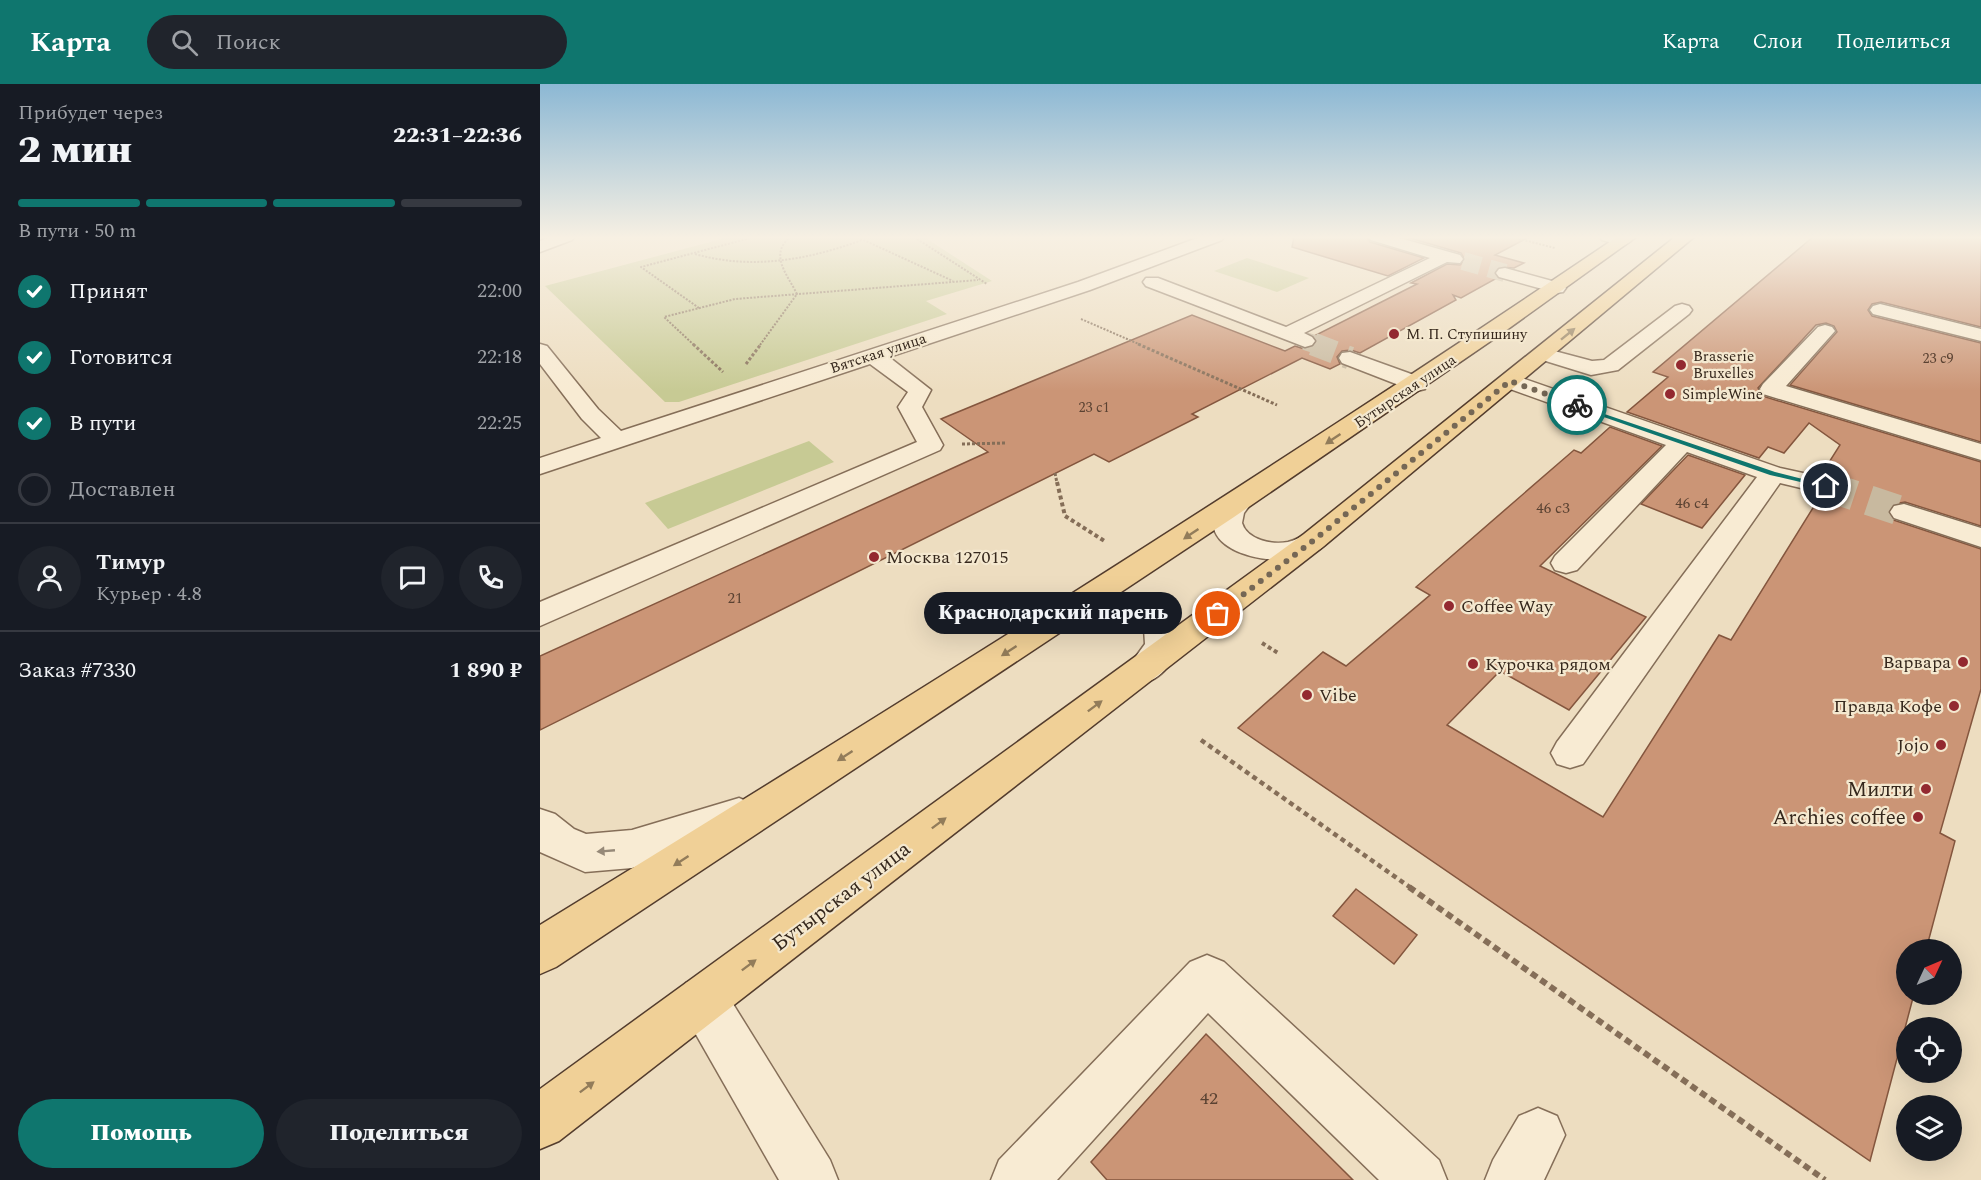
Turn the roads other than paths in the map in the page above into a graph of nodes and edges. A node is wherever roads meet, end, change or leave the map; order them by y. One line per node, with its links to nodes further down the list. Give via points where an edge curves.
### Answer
1 (1077, 288): 12 (street, Вятская улица)
2 (1168, 288): 3 (street, via 1296,337)
3 (1395, 288)
4 (1557, 288): 15 (main road, Бутырская улица)
5 (1623, 288): 11 (main road, Бутырская улица, one-way to 5)
6 (1682, 310): 11 (street, via 1610,365 1591,368)
7 (1880, 310): 9 (street)
8 (1825, 331): 18 (street, via 1771,389)
9 (1981, 335)
10 (540, 350): 16 (street, via 590,414)
11 (1543, 354): 14 (main road, Бутырская улица)
12 (873, 355): 16 (street, Вятская улица); 27 (street, via 920,390 910,407 931,444)
13 (1350, 358): 15 (street)
14 (1510, 381): 17 (street); 25 (main road, Бутырская улица)
15 (1417, 384): 22 (main road, Бутырская улица, one-way to 22)
16 (617, 441): 19 (street, Вятская улица)
17 (1683, 442): 20 (street); 26 (street)
18 (1981, 452)
19 (540, 466)
20 (1773, 474): 21 (street); 30 (street)
21 (1826, 486)
22 (1239, 501): 25 (street, Бутырская улица, via 1227,520 1229,530 1251,547 1285,551); 28 (main road, Бутырская улица, one-way to 28)
23 (1904, 512): 24 (street)
24 (1981, 538)
25 (1314, 540): 29 (main road, Бутырская улица)
26 (1566, 562)
27 (540, 615)
28 (1065, 615): 29 (street, Бутырская улица, via 1102,603 1122,603 1153,617 1161,629 1162,643 1156,658); 31 (main road, Бутырская улица, one-way to 31)
29 (1143, 670): 34 (main road, Бутырская улица, one-way to 29)
30 (1570, 753)
31 (764, 808): 32 (street, one-way to 32, via 632,849 585,853 559,842); 33 (main road, Бутырская улица, one-way to 33)
32 (540, 827)
33 (540, 951)
34 (703, 1000): 35 (main road, Бутырская улица, one-way to 34); 36 (street)
35 (540, 1122)
36 (810, 1180)
37 (1019, 1180): 38 (street, via 1207,979)
38 (1419, 1180)

